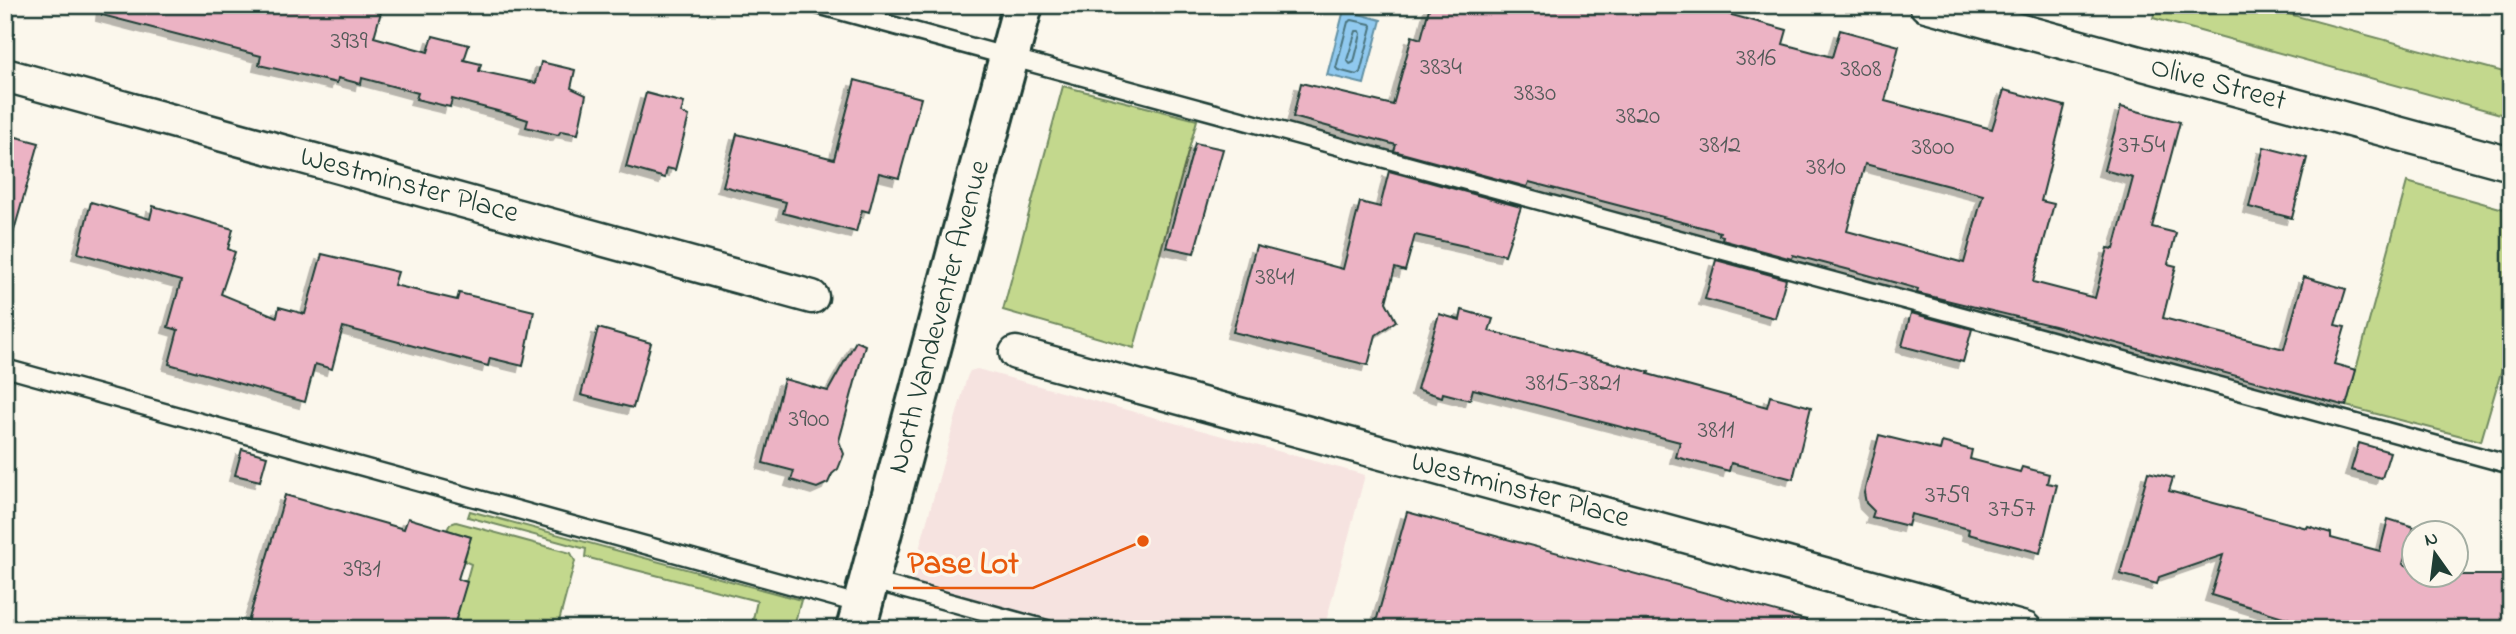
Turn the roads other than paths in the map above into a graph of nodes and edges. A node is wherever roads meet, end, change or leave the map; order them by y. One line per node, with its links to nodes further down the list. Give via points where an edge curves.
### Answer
1 (818, 5): 4 (lane)
2 (1023, 5): 4 (main road, North Vandeventer Avenue)
3 (1926, 5): 6 (street, Olive Street)
4 (1010, 57): 10 (lane); 11 (main road, North Vandeventer Avenue)
5 (5, 75): 7 (street, Westminster Place)
6 (2511, 164)
7 (812, 297)
8 (1016, 353): 13 (street, Westminster Place)
9 (5, 368): 11 (lane)
10 (2511, 465)
11 (862, 605): 12 (lane)
12 (1046, 629)
13 (2025, 629)

